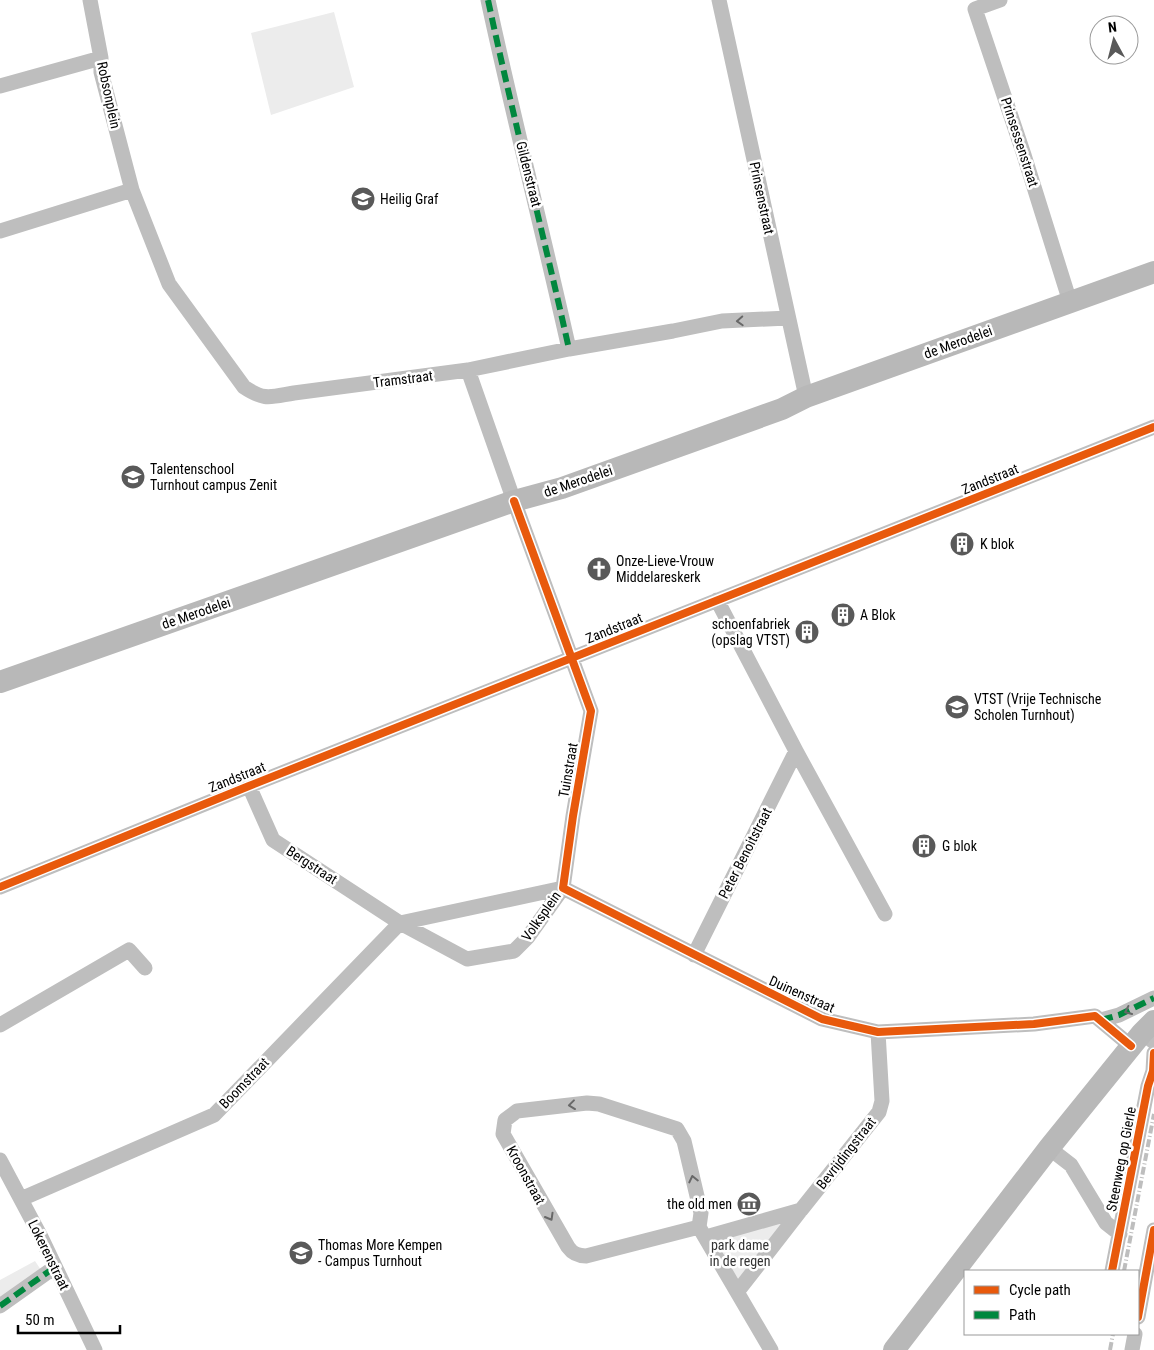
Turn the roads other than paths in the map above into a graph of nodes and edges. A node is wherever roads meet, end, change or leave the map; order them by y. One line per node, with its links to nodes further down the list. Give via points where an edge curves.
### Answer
1 (90, 0): 5 (street, Robsonplein)
2 (488, 0): 12 (street, Gildenstraat)
3 (719, 0): 11 (street, Prinsenstraat)
4 (1000, 0): 10 (street, Prinsessenstraat, via 975,9)
5 (101, 58): 6 (street); 7 (street, Robsonplein)
6 (0, 86)
7 (132, 190): 8 (street); 13 (street, Tramstraat, via 169,284 244,387 253,393 272,397)
8 (0, 231)
9 (1154, 272): 10 (street, de Merodelei)
10 (1070, 302): 14 (street, de Merodelei)
11 (788, 318): 12 (street, Tramstraat, one-way to 12, via 722,322); 14 (street, Prinsenstraat)
12 (569, 348): 13 (street, Tramstraat)
13 (468, 370): 16 (street, Tuinstraat)
14 (806, 397): 16 (street, de Merodelei, via 774,412 562,488)
15 (1154, 427): 17 (street, Zandstraat)
16 (514, 501): 18 (street, Tuinstraat); 19 (street, de Merodelei)
17 (717, 600): 18 (street, Zandstraat); 20 (street)
18 (571, 658): 21 (street, Zandstraat); 23 (street, Tuinstraat, via 591,711)
19 (0, 682)
20 (796, 751): 24 (street); 26 (street, Peter Benoitstraat)
21 (249, 786): 22 (street, Zandstraat); 25 (street, Bergstraat, via 273,840)
22 (0, 887)
23 (563, 888): 25 (street, Volksplein); 25 (street, Volksplein, via 528,938 514,951 467,959); 26 (street, Duinenstraat)
24 (885, 914)
25 (400, 923): 36 (street, Boomstraat, via 214,1115)
26 (694, 955): 31 (street, Duinenstraat, via 822,1019)
27 (145, 968): 30 (street, via 129,950)
28 (1154, 998): 29 (street, one-way to 29)
29 (1101, 1020): 31 (street, Duinenstraat, via 1095,1016 1034,1024); 32 (street)
30 (0, 1025)
31 (878, 1032): 37 (street, Bevrijdingstraat, via 882,1101 879,1112)
32 (1145, 1036): 34 (street)
33 (1154, 1052): 40 (street, Steenweg op Gierle, via 1153,1071)
34 (1048, 1148): 40 (street, Steenweg op Gierle, via 1071,1165 1106,1223); 49 (street)
35 (0, 1160): 36 (street, Lokerenstraat)
36 (21, 1199): 41 (street, Lokerenstraat)
37 (802, 1210): 39 (street); 43 (street, Bevrijdingstraat)
38 (1154, 1230): 45 (street)
39 (703, 1232): 39 (street, Kroonstraat, one-way to 39, via 684,1141 677,1129 587,1103 517,1111 505,1120 503,1134 570,1252 586,1256); 43 (street)
40 (1120, 1234): 42 (street, Steenweg op Gierle)
41 (55, 1267): 44 (street); 47 (street, Lokerenstraat)
42 (1112, 1270)
43 (738, 1292): 48 (street)
44 (0, 1306)
45 (1139, 1312)
46 (1135, 1335): 50 (street)
47 (95, 1350)
48 (771, 1350)
49 (894, 1350)
50 (1132, 1350)

